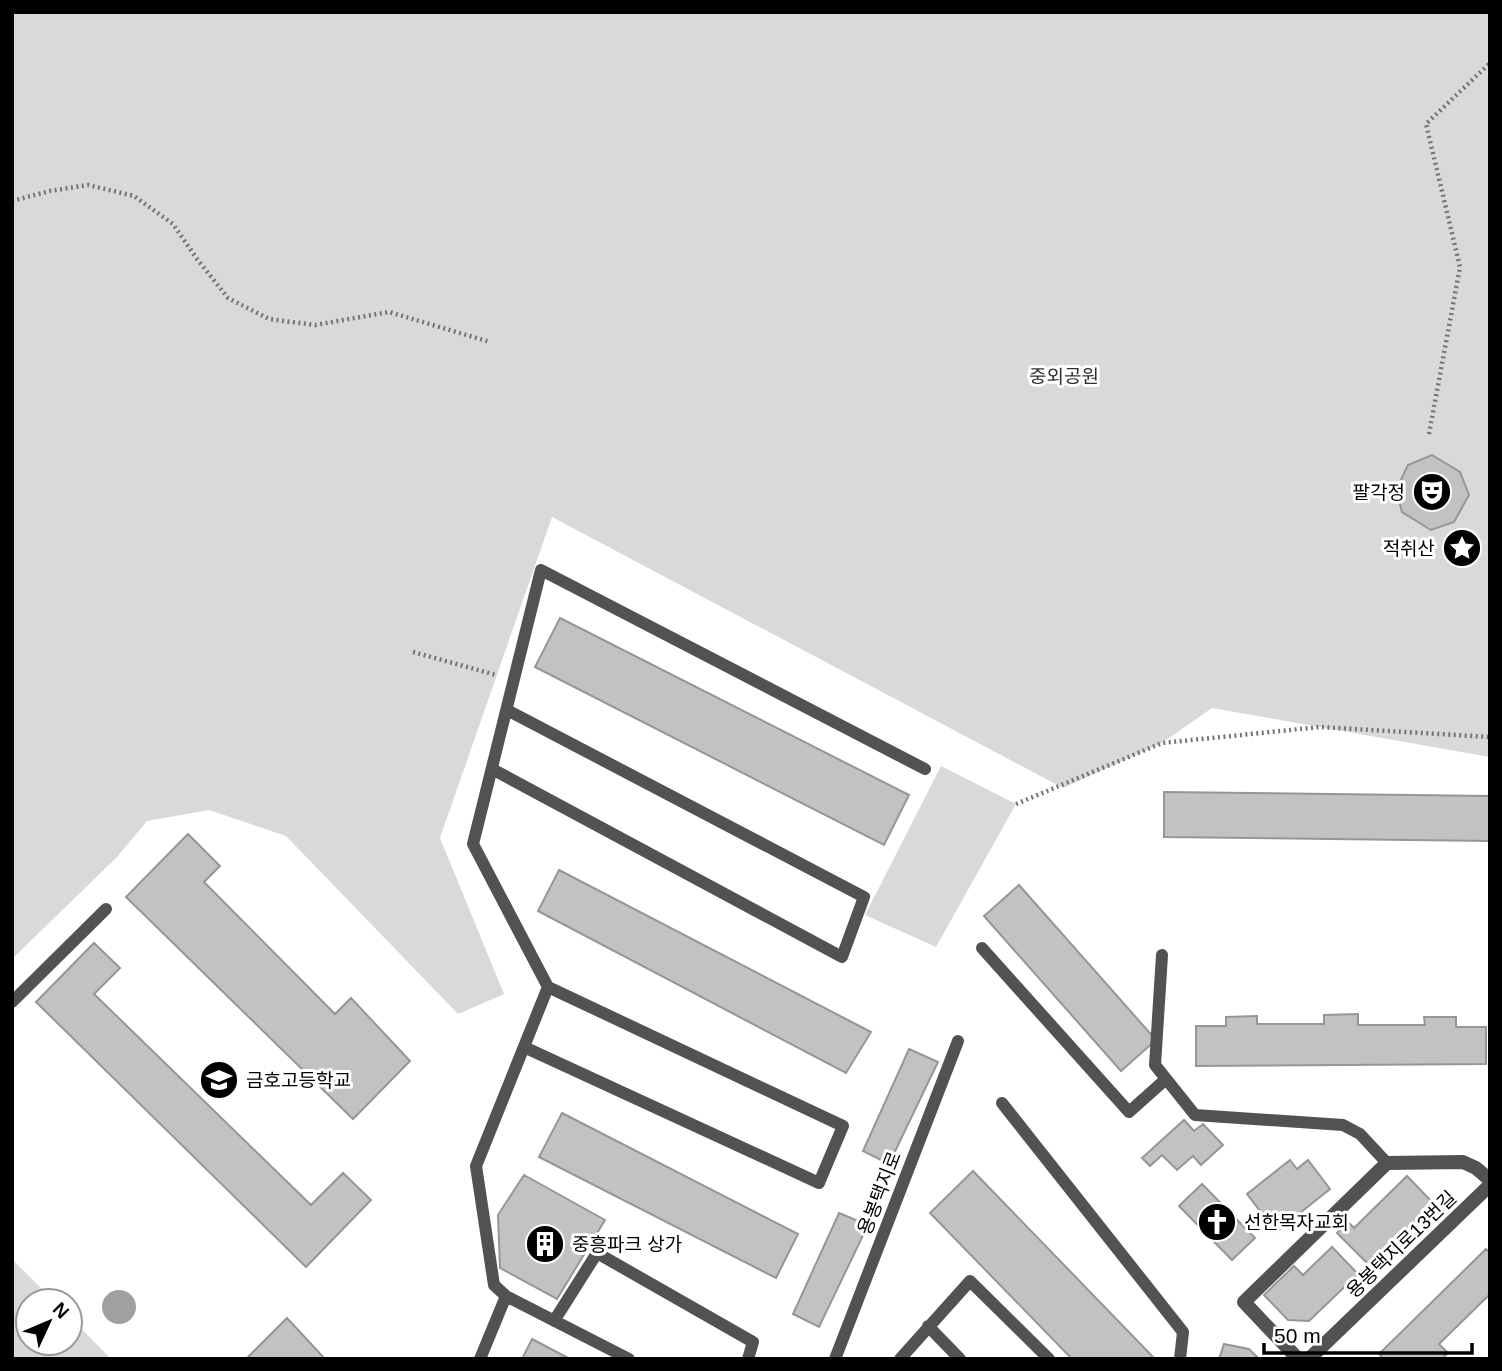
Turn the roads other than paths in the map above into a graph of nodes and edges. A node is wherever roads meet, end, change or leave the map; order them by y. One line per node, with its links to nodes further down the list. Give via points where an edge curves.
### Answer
1 (507, 710): 2 (lane); 2 (lane, via 864,897 842,957); 3 (lane, via 541,570)
2 (492, 769): 7 (lane, via 473,844)
3 (925, 769)
4 (106, 909): 8 (lane)
5 (982, 948): 11 (lane, via 1129,1112)
6 (1162, 955): 11 (lane, via 1155,1065)
7 (548, 988): 10 (lane); 10 (lane, via 843,1126 819,1183)
8 (12, 1002)
9 (958, 1041): 22 (lane, 용봉택지로)
10 (524, 1048): 16 (lane, via 476,1166 494,1285)
11 (1166, 1079): 13 (lane, via 1195,1115 1343,1125 1360,1134)
12 (1002, 1103): 26 (lane, via 1183,1332)
13 (1387, 1163): 14 (street, via 1463,1162); 27 (street, via 1244,1301)
14 (1490, 1180)
15 (1490, 1185): 28 (street, 용봉택지로13번길)
16 (506, 1296): 17 (lane); 19 (lane)
17 (554, 1321): 20 (lane); 21 (lane, via 597,1253 753,1342)
18 (928, 1326): 23 (lane); 24 (lane); 25 (lane, via 970,1281)
19 (480, 1359)
20 (629, 1359)
21 (748, 1359)
22 (835, 1359)
23 (900, 1359)
24 (960, 1359)
25 (1049, 1359)
26 (1180, 1359)
27 (1298, 1359)
28 (1309, 1359)

